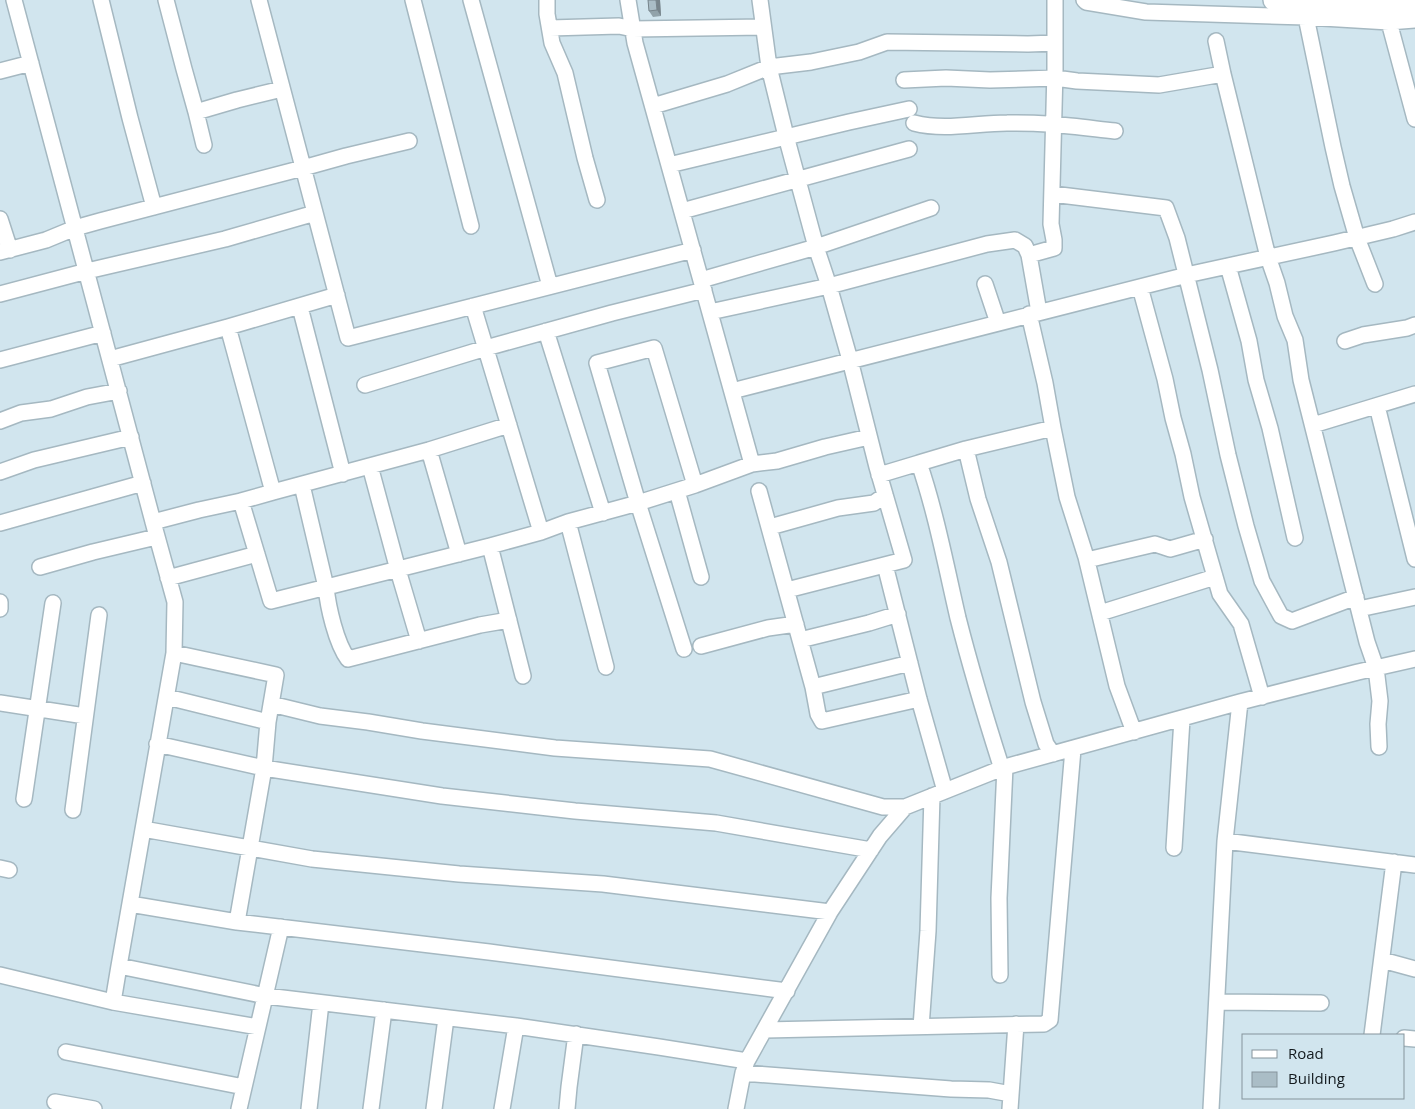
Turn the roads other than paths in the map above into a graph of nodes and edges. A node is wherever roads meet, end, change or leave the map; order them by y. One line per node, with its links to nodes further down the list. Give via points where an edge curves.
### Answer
1 (14, 0): 22 (street)
2 (101, 0): 43 (street)
3 (166, 0): 30 (street)
4 (259, 0): 28 (street)
5 (413, 0): 49 (street)
6 (471, 0): 63 (street)
7 (547, 0): 18 (street)
8 (628, 0): 19 (street)
9 (760, 0): 17 (street)
10 (1055, 0): 21 (street)
11 (1084, 0): 14 (street, via 1146,12)
12 (1274, 0): 13 (main road, via 1380,7)
13 (1415, 5)
14 (1306, 17): 16 (street); 51 (street, via 1332,147)
15 (1415, 20): 16 (street)
16 (1389, 22): 31 (street)
17 (763, 27): 19 (street); 23 (street)
18 (550, 28): 19 (street, via 619,26); 42 (street, via 552,43 565,73)
19 (633, 29): 29 (street)
20 (1216, 41): 25 (street)
21 (1055, 43): 23 (street, via 887,42 812,62); 26 (street)
22 (31, 63): 24 (street); 50 (street)
23 (769, 67): 29 (street, via 727,84); 34 (street)
24 (0, 70)
25 (1223, 74): 26 (street, via 1159,85 1077,82); 56 (street)
26 (1055, 78): 27 (street); 32 (street)
27 (904, 80)
28 (282, 89): 30 (street); 39 (street)
29 (653, 106): 38 (street)
30 (196, 112): 36 (street)
31 (1415, 119)
32 (1054, 124): 33 (street); 34 (street, via 927,126 912,116); 41 (street)
33 (1115, 131)
34 (786, 136): 38 (street); 40 (street)
35 (408, 141): 39 (street)
36 (204, 145)
37 (909, 149): 40 (street)
38 (669, 165): 45 (street)
39 (303, 168): 43 (street); 46 (street)
40 (798, 179): 45 (street); 52 (street)
41 (1052, 194): 55 (street, via 1054,248); 59 (street, via 1166,208)
42 (597, 200)
43 (154, 207): 50 (street)
44 (931, 208): 52 (street)
45 (682, 211): 53 (street)
46 (315, 213): 58 (street); 67 (street)
47 (0, 218): 54 (street)
48 (1415, 222): 51 (street)
49 (471, 226)
50 (75, 228): 54 (street); 58 (street)
51 (1357, 238): 56 (street); 61 (street)
52 (816, 247): 62 (street); 64 (street)
53 (693, 250): 62 (street); 63 (street)
54 (5, 251)
55 (1029, 255): 64 (street, via 1025,246 1015,240 987,244); 71 (street)
56 (1268, 257): 57 (street); 89 (street, via 1295,340)
57 (1228, 266): 59 (street); 117 (street)
58 (87, 271): 66 (street); 76 (street)
59 (1186, 276): 65 (street); 134 (street, via 1228,455 1262,581 1281,616 1292,621)
60 (985, 284): 72 (street)
61 (1375, 284)
62 (702, 285): 70 (street); 75 (street)
63 (550, 286): 68 (street)
64 (830, 286): 70 (street); 81 (street)
65 (1140, 288): 71 (street); 116 (street)
66 (0, 294)
67 (337, 295): 68 (street, via 348,338); 69 (street)
68 (473, 306): 78 (street)
69 (300, 307): 74 (street); 99 (street)
70 (710, 312): 84 (street)
71 (1034, 313): 72 (street); 90 (street)
72 (998, 323): 81 (street)
73 (1415, 325): 77 (street)
74 (228, 327): 79 (street); 106 (street)
75 (546, 331): 78 (street); 110 (street)
76 (103, 333): 79 (street); 80 (street)
77 (1345, 341)
78 (486, 348): 82 (street); 88 (street)
79 (110, 359): 83 (street)
80 (0, 360)
81 (850, 360): 84 (street); 92 (street)
82 (365, 385)
83 (119, 391): 87 (street); 91 (street)
84 (732, 391): 96 (street)
85 (1415, 394): 86 (street)
86 (1377, 406): 89 (street); 121 (street)
87 (0, 421)
88 (509, 425): 93 (street); 115 (street)
89 (1313, 425): 134 (street)
90 (1053, 428): 94 (street); 122 (street, via 1067,497)
91 (131, 437): 98 (street, via 34,460); 101 (street)
92 (869, 437): 96 (street, via 777,461); 100 (street)
93 (429, 450): 97 (street); 120 (street)
94 (966, 450): 95 (street); 166 (street, via 1004,581 1036,710 1046,744)
95 (919, 463): 100 (street); 168 (street, via 988,727)
96 (752, 464): 103 (street)
97 (370, 466): 99 (street); 125 (street)
98 (0, 472)
99 (343, 474): 102 (street)
100 (879, 475): 107 (street)
101 (142, 482): 112 (street); 113 (street)
102 (302, 485): 106 (street); 129 (street)
103 (695, 485): 104 (street); 109 (street, via 654,348 597,363)
104 (677, 491): 109 (street); 126 (street)
105 (760, 491): 114 (street)
106 (273, 492): 108 (street)
107 (885, 495): 114 (street, via 874,503 838,508); 123 (street, via 904,560)
108 (241, 501): 113 (street, via 199,510); 119 (street)
109 (638, 503): 110 (street); 144 (street)
110 (603, 513): 111 (street)
111 (568, 522): 115 (street); 148 (street)
112 (0, 523)
113 (154, 527): 124 (street, via 152,538); 128 (street)
114 (770, 527): 130 (street)
115 (541, 532): 118 (street)
116 (1205, 538): 122 (street, via 1170,549 1155,544); 127 (street)
117 (1295, 538)
118 (490, 546): 120 (street); 139 (street)
119 (258, 554): 128 (street); 129 (street, via 272,601)
120 (459, 554): 125 (street)
121 (1415, 559)
122 (1087, 560): 136 (street)
123 (885, 565): 130 (street); 137 (street)
124 (40, 567)
125 (398, 570): 129 (street); 142 (street)
126 (701, 577)
127 (1215, 577): 136 (street); 152 (street, via 1220,594 1241,624)
128 (168, 578): 145 (street, via 175,602)
129 (326, 587): 142 (street, via 342,650 348,659)
130 (787, 590): 140 (street)
131 (1415, 596): 134 (street)
132 (0, 602): 135 (street)
133 (53, 603): 158 (street)
134 (1358, 603): 149 (street)
135 (0, 609)
136 (1100, 613): 162 (street, via 1117,686)
137 (898, 614): 141 (street); 147 (street)
138 (99, 615): 159 (street)
139 (509, 620): 142 (street); 150 (street)
140 (796, 624): 141 (street); 143 (street)
141 (800, 640): 151 (street)
142 (419, 641)
143 (701, 646)
144 (684, 649)
145 (174, 653): 153 (street); 157 (street, via 276,675)
146 (1415, 659): 149 (street)
147 (910, 663): 151 (street); 154 (street)
148 (606, 667)
149 (1376, 668): 152 (street); 164 (street, via 1380,701)
150 (523, 676)
151 (813, 687): 154 (street, via 822,721)
152 (1262, 696): 155 (street)
153 (167, 697): 161 (street); 163 (street)
154 (919, 699): 169 (street)
155 (1240, 702): 160 (street); 174 (street)
156 (0, 703): 158 (street)
157 (271, 704): 161 (street); 171 (street, via 320,716 555,748 710,759 883,807)
158 (37, 708): 159 (street); 170 (street)
159 (85, 716): 172 (street)
160 (1182, 719): 162 (street); 176 (street)
161 (268, 722): 167 (street)
162 (1134, 732): 165 (street)
163 (158, 744): 167 (street); 173 (street)
164 (1379, 747)
165 (1072, 749): 166 (street); 197 (street, via 1050,1020 1044,1024)
166 (1053, 754): 168 (street)
167 (264, 768): 175 (street); 177 (street, via 442,796 716,823)
168 (1004, 768): 169 (street); 187 (street, via 998,898)
169 (939, 793): 171 (street); 200 (street)
170 (24, 798)
171 (904, 807): 177 (street)
172 (73, 810)
173 (142, 829): 175 (street); 180 (street)
174 (1225, 841): 178 (street); 193 (street)
175 (250, 848): 181 (street, via 312,859 603,884); 182 (street)
176 (1174, 848)
177 (871, 850): 181 (street)
178 (1394, 862): 179 (street); 184 (street)
179 (1415, 865)
180 (130, 904): 182 (street); 185 (street)
181 (830, 912): 189 (street)
182 (237, 922): 183 (street)
183 (281, 927): 189 (street); 190 (street)
184 (1382, 960): 186 (street); 203 (street)
185 (119, 966): 190 (street); 191 (street)
186 (1415, 969)
187 (1000, 975)
188 (0, 976): 191 (street)
189 (787, 991): 201 (street)
190 (266, 996): 192 (street); 199 (street)
191 (113, 1002): 199 (street)
192 (321, 1002): 195 (street); 212 (street)
193 (1216, 1002): 194 (street); 219 (street)
194 (1321, 1003)
195 (384, 1010): 196 (street); 213 (street)
196 (446, 1018): 198 (street); 214 (street)
197 (1016, 1024): 200 (street); 207 (street)
198 (516, 1026): 202 (street); 215 (street)
199 (258, 1027): 206 (street)
200 (921, 1027): 201 (street)
201 (765, 1030): 205 (street)
202 (576, 1034): 205 (street); 216 (street)
203 (1376, 1034)
204 (66, 1052): 206 (street)
205 (745, 1067): 207 (street); 217 (street)
206 (244, 1087): 211 (street)
207 (1011, 1094): 218 (street)
208 (55, 1102): 209 (street)
209 (78, 1107): 210 (street)
210 (94, 1109)
211 (239, 1109)
212 (309, 1109)
213 (372, 1109)
214 (434, 1109)
215 (502, 1109)
216 (567, 1109)
217 (736, 1109)
218 (1010, 1109)
219 (1212, 1109)

